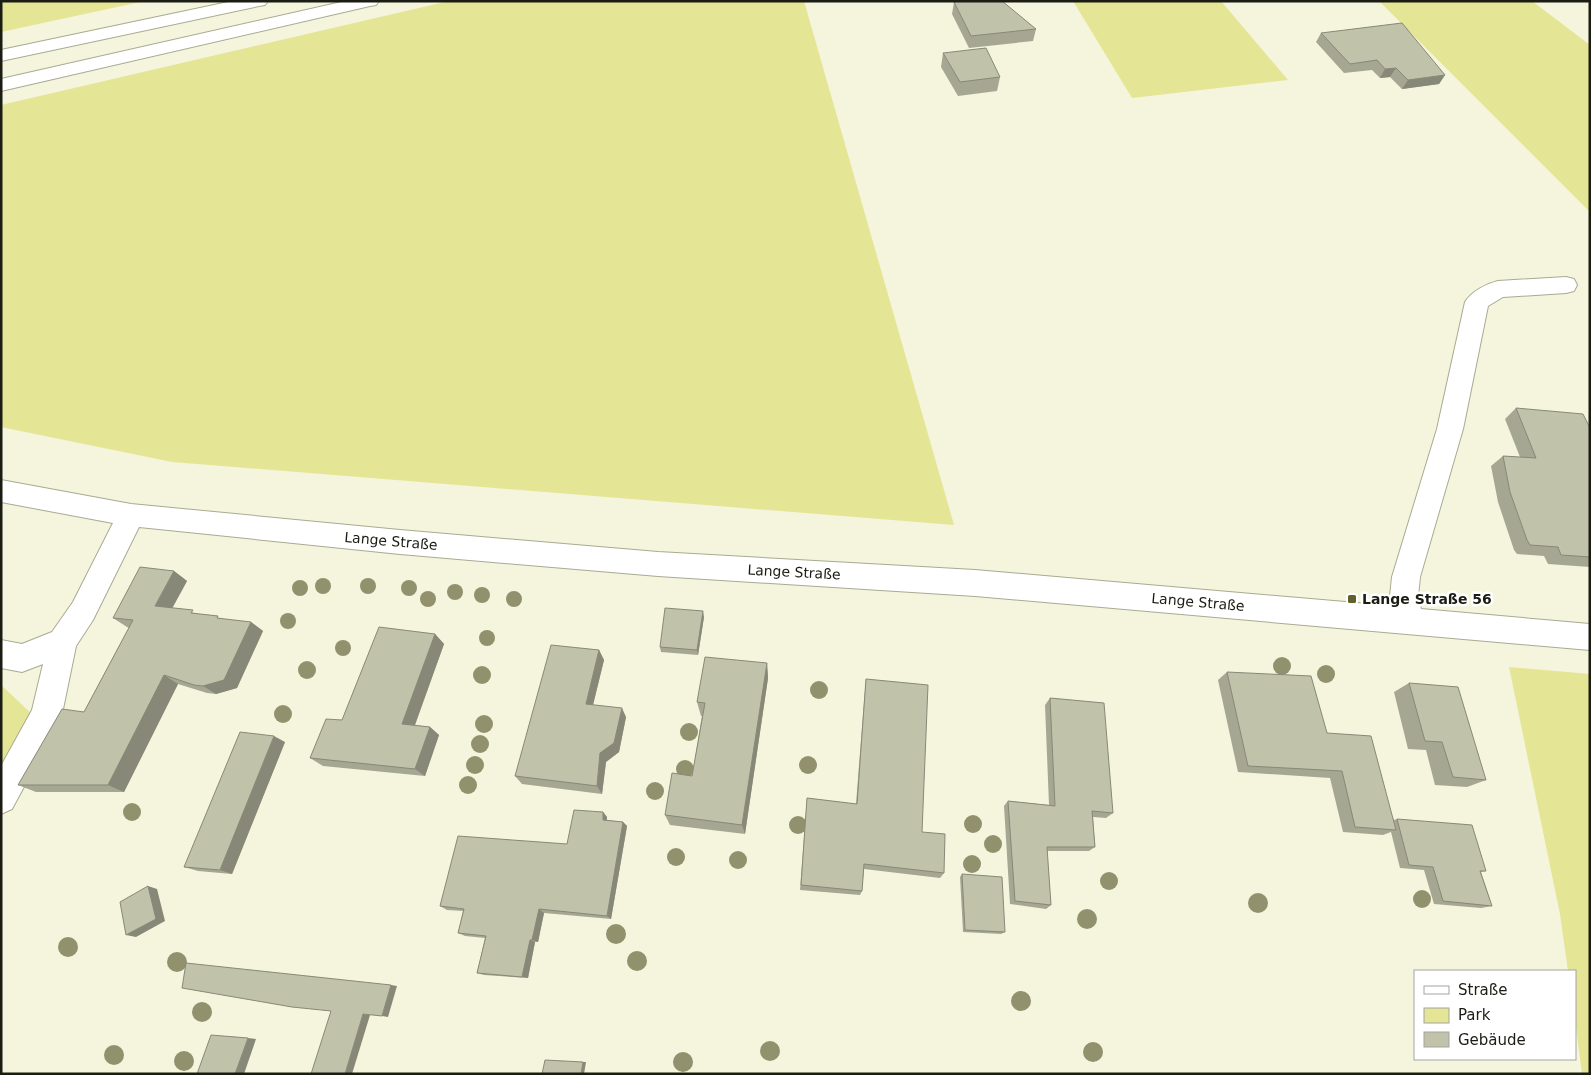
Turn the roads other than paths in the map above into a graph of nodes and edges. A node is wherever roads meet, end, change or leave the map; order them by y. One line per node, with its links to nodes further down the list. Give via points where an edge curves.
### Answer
1 (259, 1): 3 (main road)
2 (370, 1): 4 (main road)
3 (1, 56)
4 (1, 84)
5 (1566, 285): 8 (main road, via 1498,289 1477,302 1450,429 1406,577 1404,596)
6 (1, 490): 7 (main road, Lange Straße)
7 (131, 515): 8 (main road, Lange Straße, via 658,564 975,583); 10 (main road, via 83,611)
8 (1410, 622): 9 (main road, Lange Straße)
9 (1590, 637)
10 (62, 642): 11 (main road, via 22,658); 12 (main road, via 47,714)
11 (1, 654)
12 (1, 798)

